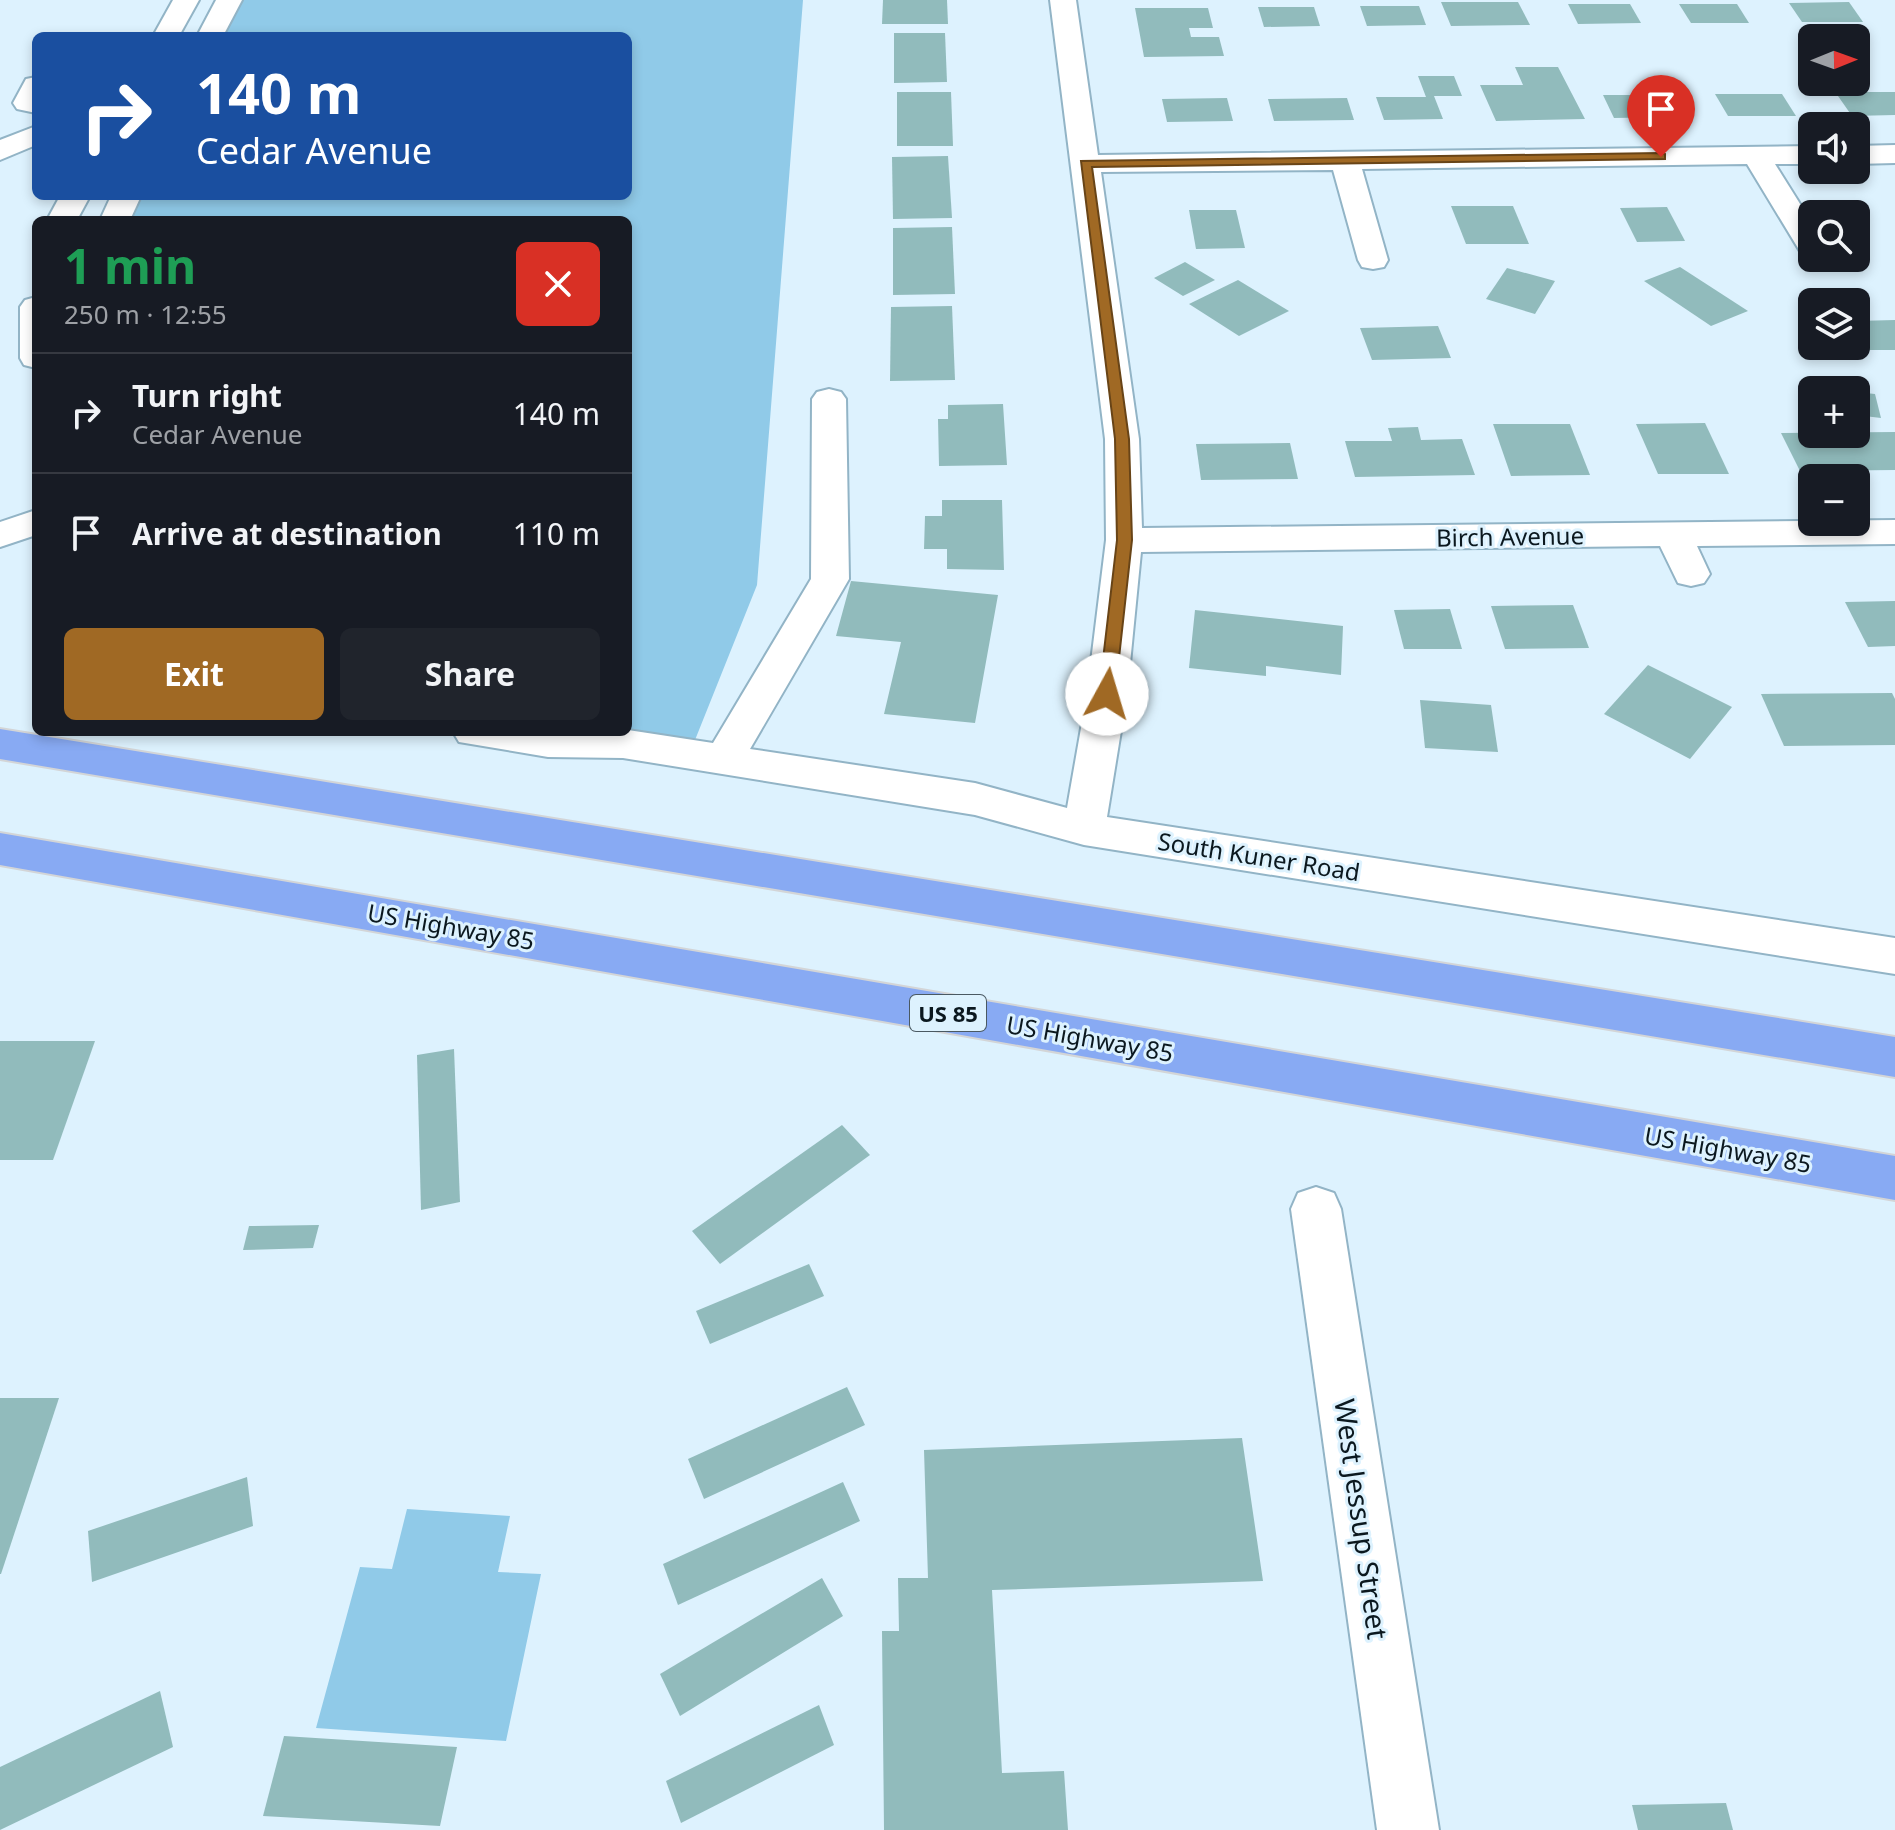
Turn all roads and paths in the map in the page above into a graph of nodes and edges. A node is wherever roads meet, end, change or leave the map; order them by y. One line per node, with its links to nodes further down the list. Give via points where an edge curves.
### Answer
1 (186, 0): 4 (street)
2 (229, 0): 5 (street)
3 (1063, 0): 13 (street)
4 (168, 32)
5 (212, 32)
6 (32, 136): 7 (street)
7 (0, 151)
8 (1895, 154): 10 (street)
9 (1798, 155): 11 (street)
10 (1870, 155)
11 (1756, 156): 12 (street); 14 (street)
12 (1345, 160): 13 (street); 15 (street)
13 (1085, 164): 21 (street, via 1122,439)
14 (1798, 224)
15 (1373, 260)
16 (829, 399): 26 (street, via 830,579)
17 (32, 523): 20 (street)
18 (1895, 532): 19 (street, Birch Avenue)
19 (1673, 534): 21 (street, Birch Avenue); 22 (street)
20 (0, 535)
21 (1124, 540): 27 (street, via 1107,694)
22 (1691, 574)
23 (503, 736): 24 (street, South Kuner Road, via 548,742)
24 (607, 738): 26 (street, South Kuner Road)
25 (0, 744): 30 (highway)
26 (723, 760): 27 (street, South Kuner Road, via 975,799)
27 (1084, 829): 29 (street, South Kuner Road)
28 (0, 849): 31 (highway, US Highway 85 / US 85)
29 (1895, 956)
30 (1895, 1057)
31 (1895, 1178)
32 (1316, 1209): 33 (street, West Jessup Street)
33 (1408, 1830)

